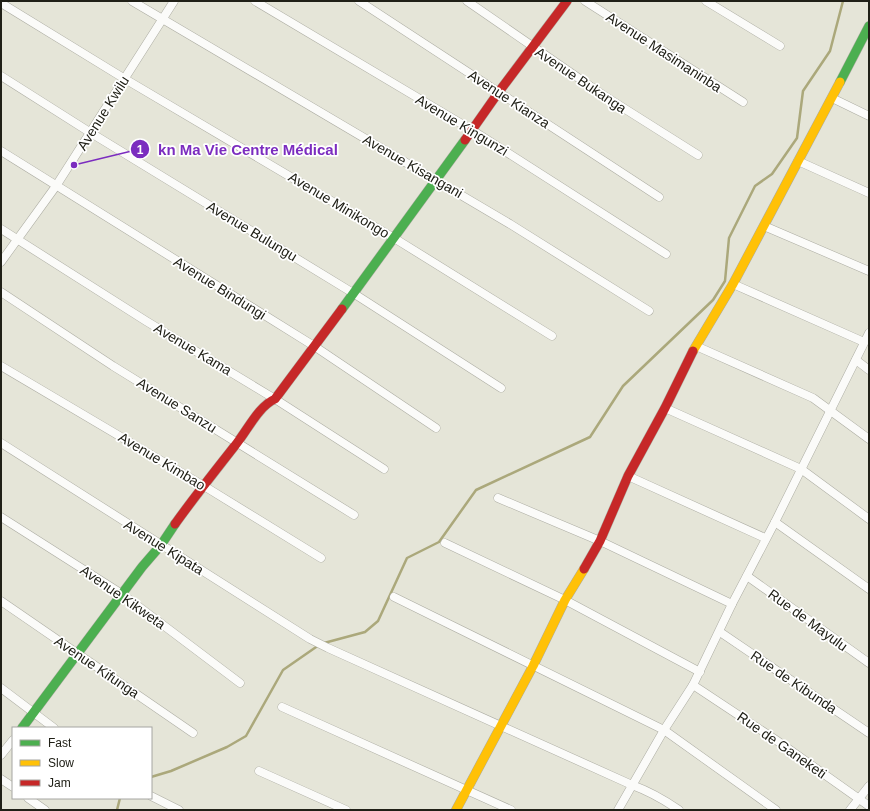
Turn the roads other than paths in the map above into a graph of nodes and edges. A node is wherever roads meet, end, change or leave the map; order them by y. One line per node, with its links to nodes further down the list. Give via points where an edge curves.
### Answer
1 (132, 1): 10 (street, Avenue Kisangani)
2 (174, 1): 10 (street, Avenue Kwilu)
3 (255, 1): 20 (street, Avenue Kingunzi)
4 (360, 1): 16 (street, Avenue Kianza)
5 (467, 1): 13 (street, Avenue Bukanga)
6 (567, 1): 13 (street)
7 (585, 1): 18 (street, Avenue Masimaninba)
8 (706, 1): 12 (street)
9 (1, 3): 15 (street, Avenue Minikongo)
10 (162, 19): 15 (street, Avenue Kwilu); 25 (street, Avenue Kisangani)
11 (868, 32): 17 (street)
12 (780, 46)
13 (533, 48): 16 (street); 23 (street, Avenue Bukanga)
14 (1, 76): 21 (street, Avenue Bulungu)
15 (125, 79): 21 (street, Avenue Kwilu); 31 (street, Avenue Minikongo)
16 (498, 93): 20 (street); 28 (street, Avenue Kianza)
17 (832, 98): 19 (street); 24 (street)
18 (743, 102)
19 (869, 116)
20 (472, 130): 25 (street); 33 (street, Avenue Kingunzi)
21 (91, 133): 26 (street, Avenue Kwilu); 38 (street, Avenue Bulungu)
22 (1, 151): 26 (street, Avenue Bindungi)
23 (698, 155)
24 (798, 161): 27 (street); 29 (street)
25 (437, 180): 31 (street); 39 (street, Avenue Kisangani)
26 (56, 186): 32 (street, Avenue Kwilu); 43 (street, Avenue Bindungi)
27 (869, 193)
28 (658, 197)
29 (764, 226): 35 (street); 36 (street)
30 (1, 229): 32 (street, Avenue Kama)
31 (394, 238): 38 (street); 41 (street, Avenue Minikongo)
32 (17, 240): 34 (street, Avenue Kwilu); 49 (street, Avenue Kama)
33 (666, 254)
34 (1, 262)
35 (869, 271)
36 (733, 284): 42 (street); 44 (street)
37 (1, 292): 54 (street, Avenue Sanzu, via 113,366)
38 (353, 292): 43 (street); 48 (street, Avenue Bulungu)
39 (649, 311)
40 (869, 333): 42 (street)
41 (552, 336)
42 (864, 342): 45 (street)
43 (314, 346): 49 (street); 52 (street, Avenue Bindungi)
44 (696, 346): 50 (street); 51 (street, via 813,398)
45 (856, 360): 47 (street); 51 (street)
46 (1, 366): 59 (street, Avenue Kimbao)
47 (869, 370)
48 (501, 388)
49 (275, 399): 54 (street, via 268,402); 56 (street, Avenue Kama)
50 (665, 408): 57 (street); 58 (street)
51 (830, 411): 53 (street); 57 (street)
52 (436, 428)
53 (869, 439)
54 (238, 442): 59 (street); 61 (street, Avenue Sanzu)
55 (1, 443): 68 (street, Avenue Kipata)
56 (384, 469)
57 (801, 469): 63 (street); 64 (street)
58 (628, 476): 65 (street); 66 (street)
59 (204, 486): 68 (street); 69 (street, Avenue Kimbao)
60 (498, 498): 66 (street)
61 (354, 515)
62 (1, 517): 72 (street, Avenue Kikweta)
63 (869, 520)
64 (774, 522): 65 (street); 71 (street)
65 (765, 538): 70 (street)
66 (600, 541): 74 (street); 76 (street)
67 (445, 543): 74 (street)
68 (161, 545): 72 (street); 87 (street, Avenue Kipata, via 310,639)
69 (321, 558)
70 (747, 576): 76 (street); 79 (street, Rue de Mayulu)
71 (869, 589)
72 (122, 594): 78 (street); 82 (street, Avenue Kikweta)
73 (394, 597): 80 (street)
74 (565, 600): 80 (street); 81 (street)
75 (1, 601): 78 (street, Avenue Kifunga)
76 (732, 604): 77 (street)
77 (720, 632): 81 (street); 92 (street, Rue de Kibunda)
78 (78, 653): 86 (street); 91 (street, Avenue Kifunga)
79 (869, 663)
80 (533, 666): 87 (street); 90 (street)
81 (700, 672): 83 (street)
82 (240, 683)
83 (694, 685): 90 (street); 103 (street, Rue de Ganeketi)
84 (1, 688): 86 (street)
85 (282, 707): 100 (street)
86 (34, 712): 88 (street); 89 (street)
87 (501, 726): 97 (street, Avenue Kipata); 100 (street)
88 (23, 727)
89 (53, 727)
90 (664, 730): 97 (street); 112 (street)
91 (192, 733)
92 (869, 733)
93 (12, 741): 94 (street)
94 (1, 755)
95 (259, 772): 107 (street)
96 (1, 779): 98 (street)
97 (632, 785): 110 (street); 111 (street, Avenue Kipata, via 658,795)
98 (12, 786)
99 (869, 786): 103 (street)
100 (467, 790): 108 (street); 109 (street)
101 (152, 796): 106 (street)
102 (29, 799): 105 (street)
103 (858, 799): 104 (street, Rue de Ganeketi); 113 (street)
104 (869, 806)
105 (45, 810)
106 (179, 810)
107 (346, 810)
108 (456, 810)
109 (511, 810)
110 (618, 810)
111 (678, 810)
112 (776, 810)
113 (850, 810)

